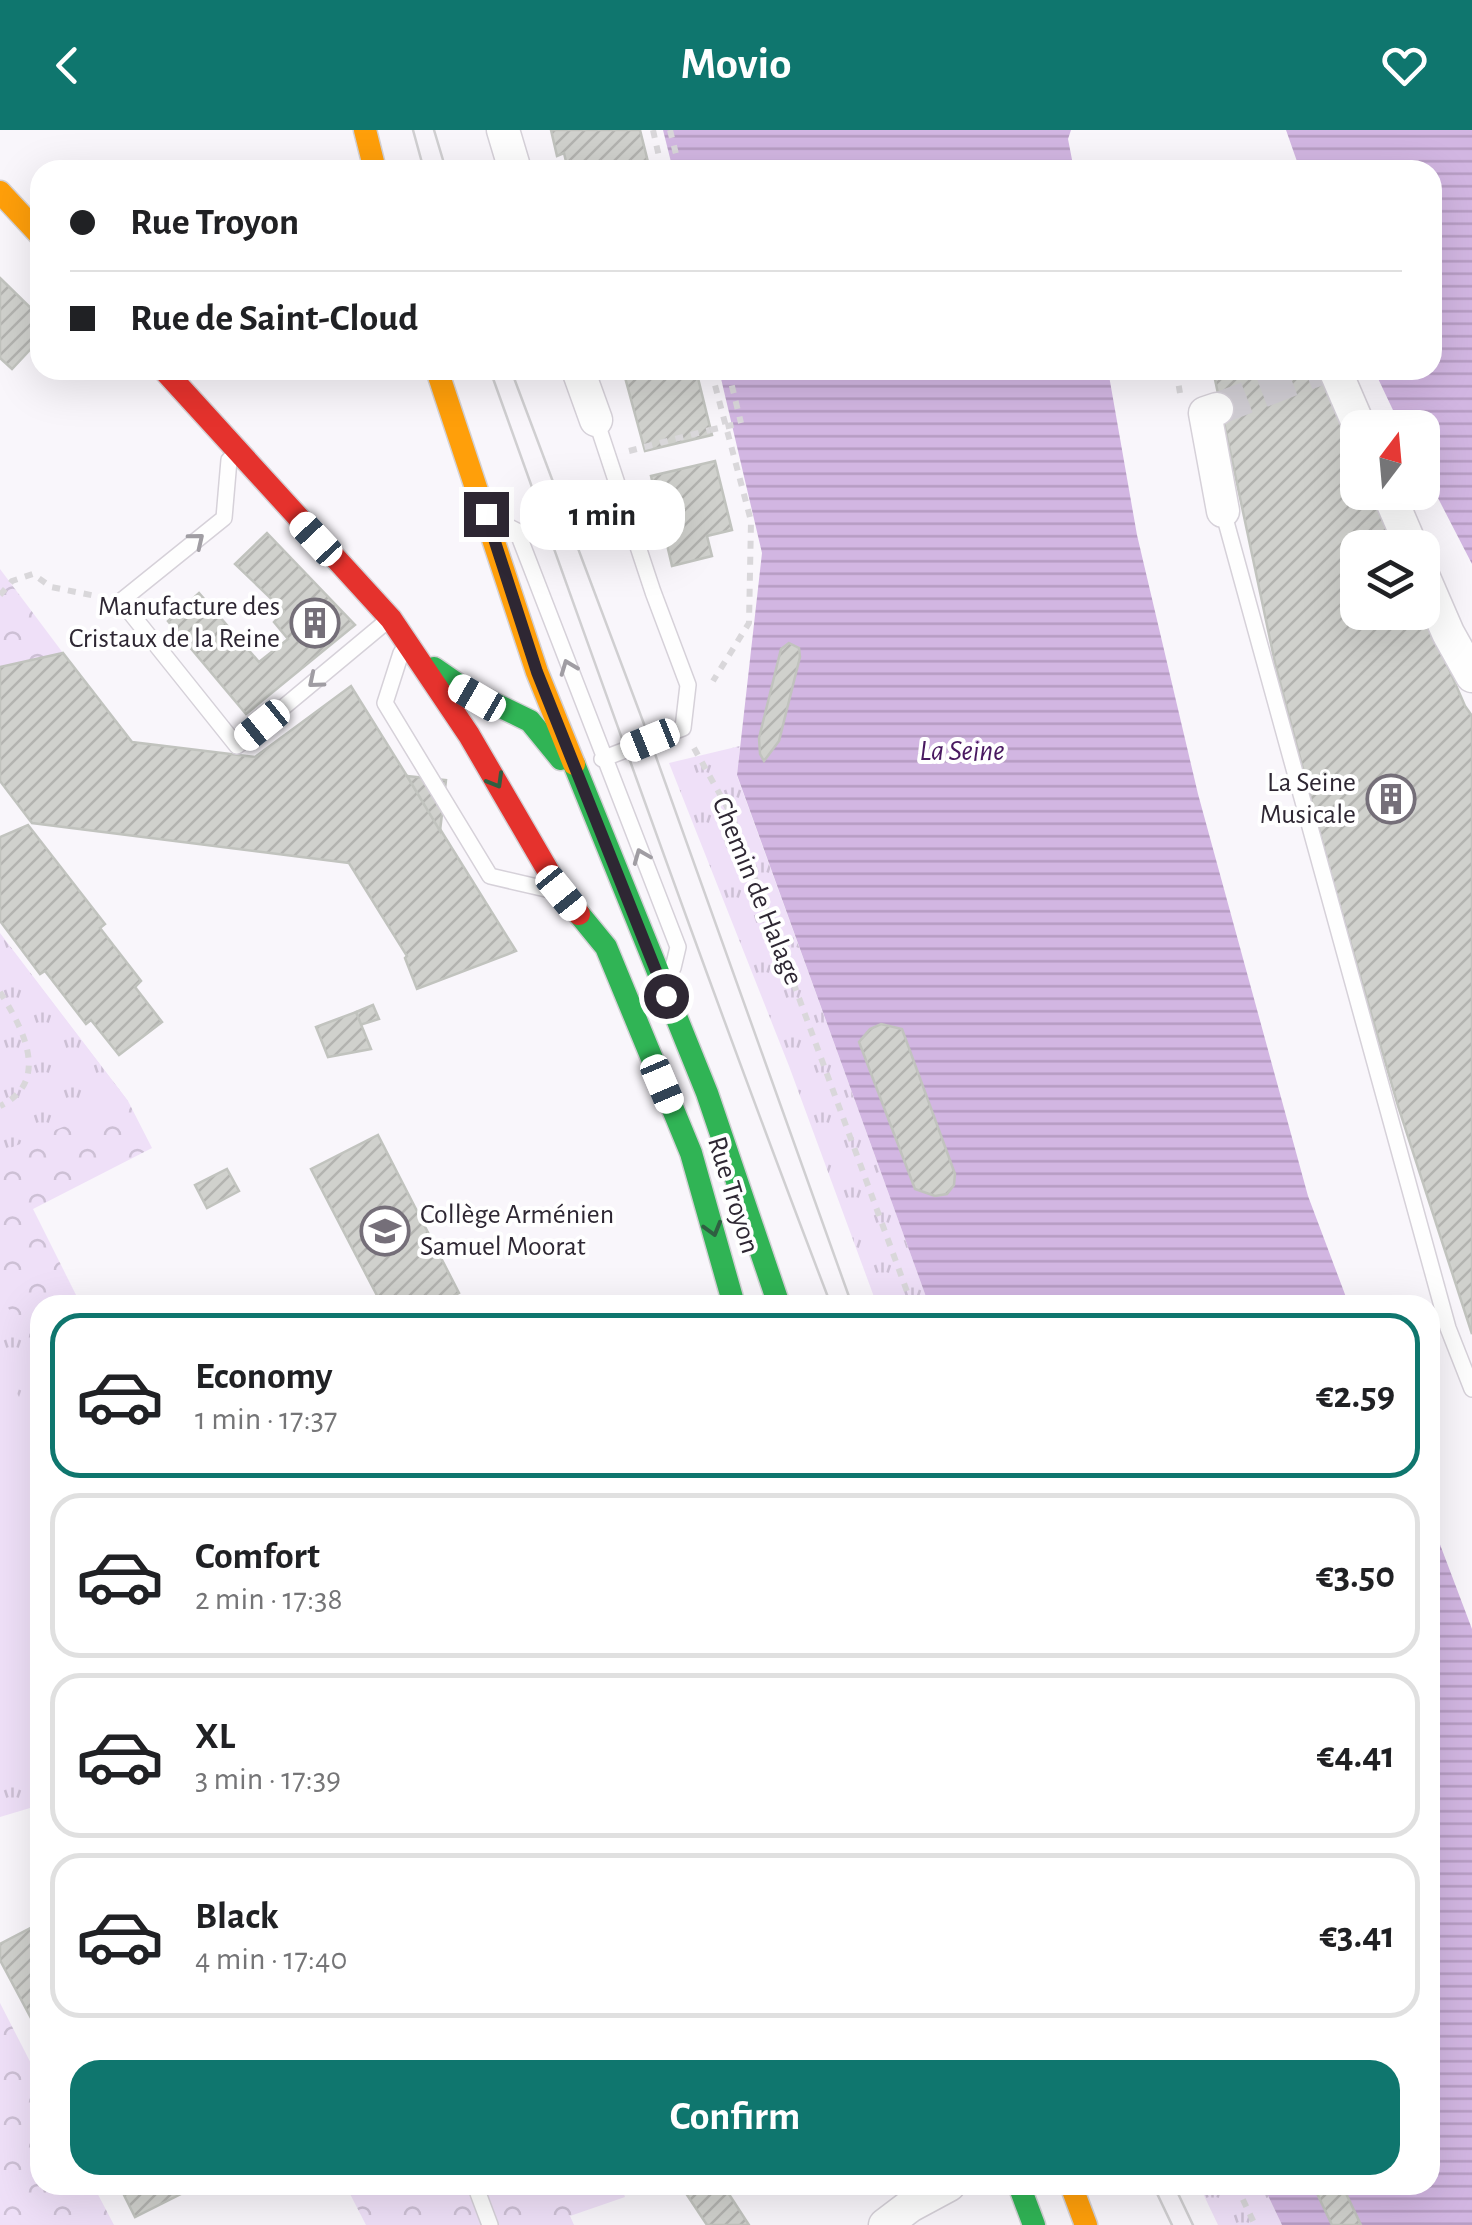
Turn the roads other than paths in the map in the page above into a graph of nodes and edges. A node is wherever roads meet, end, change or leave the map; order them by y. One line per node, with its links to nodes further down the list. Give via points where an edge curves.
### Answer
1 (364, 130): 3 (main road)
2 (503, 130): 4 (street)
3 (372, 160)
4 (512, 160)
5 (0, 192): 6 (main road)
6 (30, 225)
7 (173, 380): 14 (main road, Rue Troyon)
8 (440, 380): 16 (main road, Rue Troyon)
9 (582, 380): 13 (street)
10 (1339, 380): 12 (street)
11 (1217, 409): 15 (street, via 1205,413)
12 (1352, 410)
13 (596, 420): 23 (lane, via 688,686 682,728)
14 (231, 443): 18 (main road, Rue Troyon); 18 (lane, one-way to 14, via 237,746 121,600 224,518)
15 (1223, 512): 29 (lane)
16 (486, 514): 20 (main road, Rue Troyon); 23 (lane, one-way to 16, via 517,531)
17 (1440, 609): 21 (street)
18 (390, 619): 19 (main road, Rue Troyon)
19 (406, 640): 22 (main road, via 446,680); 25 (main road, Rue Troyon, one-way to 25); 25 (lane, via 385,703 490,876)
20 (537, 672): 22 (main road, via 530,693 502,704); 24 (main road, Rue Troyon)
21 (1472, 676)
22 (477, 698): 24 (main road, via 528,718 551,742)
23 (602, 758): 26 (lane, one-way to 23, via 678,947)
24 (592, 810): 26 (main road, Rue Troyon)
25 (561, 893): 27 (main road, Rue Troyon, one-way to 27, via 606,948 690,1153)
26 (666, 996): 28 (main road, Rue Troyon, via 707,1093)
27 (731, 1295)
28 (776, 1295)
29 (1439, 1295)
30 (1440, 1299): 31 (lane)
31 (1472, 1389)
32 (479, 2195): 36 (lane)
33 (931, 2195): 37 (street)
34 (1023, 2195): 38 (main road)
35 (1075, 2195): 39 (main road)
36 (490, 2225)
37 (885, 2225)
38 (1034, 2225)
39 (1086, 2225)

